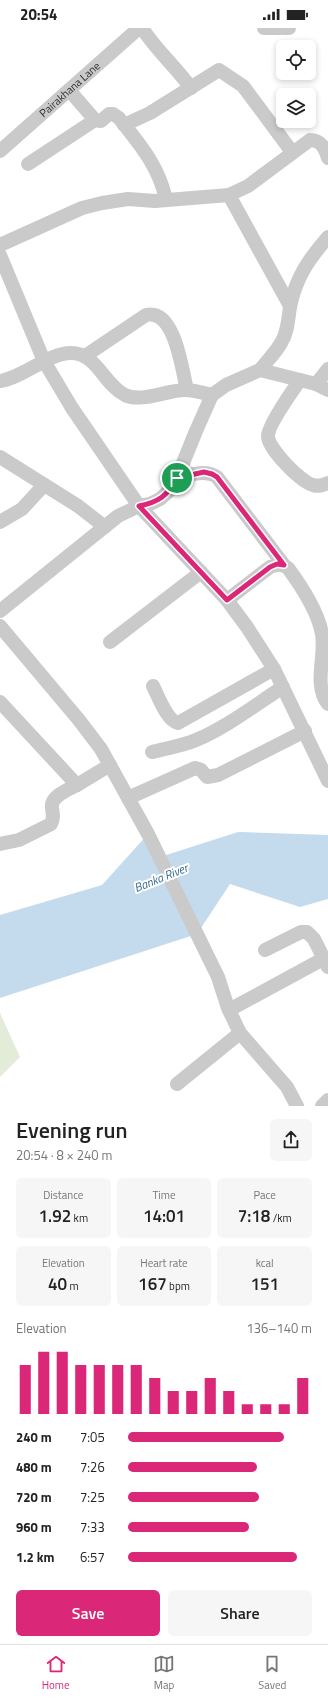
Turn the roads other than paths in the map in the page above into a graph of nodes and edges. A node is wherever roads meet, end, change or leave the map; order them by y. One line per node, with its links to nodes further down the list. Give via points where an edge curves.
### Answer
1 (139, 28): 7 (street, Pairakhana Lane)
2 (142, 28): 6 (street, via 149,40)
3 (264, 28): 4 (street)
4 (280, 28): 5 (street)
5 (289, 28)
6 (191, 88): 9 (street); 11 (street, via 216,71 222,71 243,86)
7 (69, 90): 8 (street); 10 (street, Pairakhana Lane)
8 (95, 120): 9 (street, via 101,121 109,114 113,114); 13 (street)
9 (124, 125): 15 (street, via 155,167)
10 (0, 151)
11 (292, 152): 12 (street, via 310,140 317,140); 14 (street, via 248,186)
12 (328, 158)
13 (28, 164)
14 (229, 195): 15 (street); 19 (street)
15 (166, 200): 17 (street, via 128,199 102,202 82,208)
16 (328, 237): 19 (street, via 311,257 297,280)
17 (0, 245)
18 (0, 255): 21 (street)
19 (290, 306): 23 (street, via 282,342)
20 (85, 356): 21 (street, via 68,353); 27 (street, via 125,395 141,397); 27 (street, via 152,313 158,315 171,330)
21 (44, 361): 25 (street, via 13,378); 33 (street, via 72,408)
22 (328, 369): 26 (street)
23 (260, 370): 24 (street); 28 (street, via 226,385)
24 (300, 380): 26 (street); 32 (street, via 271,426 268,436 271,445 302,480)
25 (0, 381)
26 (322, 387)
27 (187, 390): 28 (street)
28 (212, 395): 30 (street)
29 (0, 457): 31 (street)
30 (177, 478): 33 (street, via 171,489 160,499); 36 (street, via 204,472 217,477)
31 (44, 485): 34 (street, via 22,509); 35 (street)
32 (326, 487)
33 (139, 506): 35 (street, via 118,516); 37 (street)
34 (0, 522)
35 (105, 527): 39 (street)
36 (284, 565): 38 (street, via 270,567); 46 (street, via 293,575 316,615 323,635 321,685 324,699)
37 (201, 572): 38 (street); 41 (street)
38 (227, 600): 42 (street)
39 (0, 611)
40 (0, 627): 49 (street, via 79,720)
41 (110, 642)
42 (274, 669): 43 (street, via 178,723 169,716); 44 (street)
43 (153, 686)
44 (283, 687): 47 (street); 48 (street, via 209,734 183,745)
45 (0, 702): 51 (street)
46 (328, 704)
47 (305, 731): 50 (street); 52 (street, via 218,775 207,777 201,770 194,768)
48 (152, 752)
49 (110, 765): 51 (street); 52 (street)
50 (328, 781)
51 (77, 785): 53 (street, via 53,799 51,824 20,840)
52 (128, 798): 56 (street, via 218,977)
53 (0, 844)
54 (265, 950): 55 (street, via 301,932 307,932 314,939)
55 (326, 963): 56 (street)
56 (229, 1010): 57 (street)
57 (240, 1033): 58 (street); 60 (street, via 287,1088)
58 (177, 1084)
59 (328, 1100): 61 (street)
60 (297, 1106)
61 (322, 1106)

